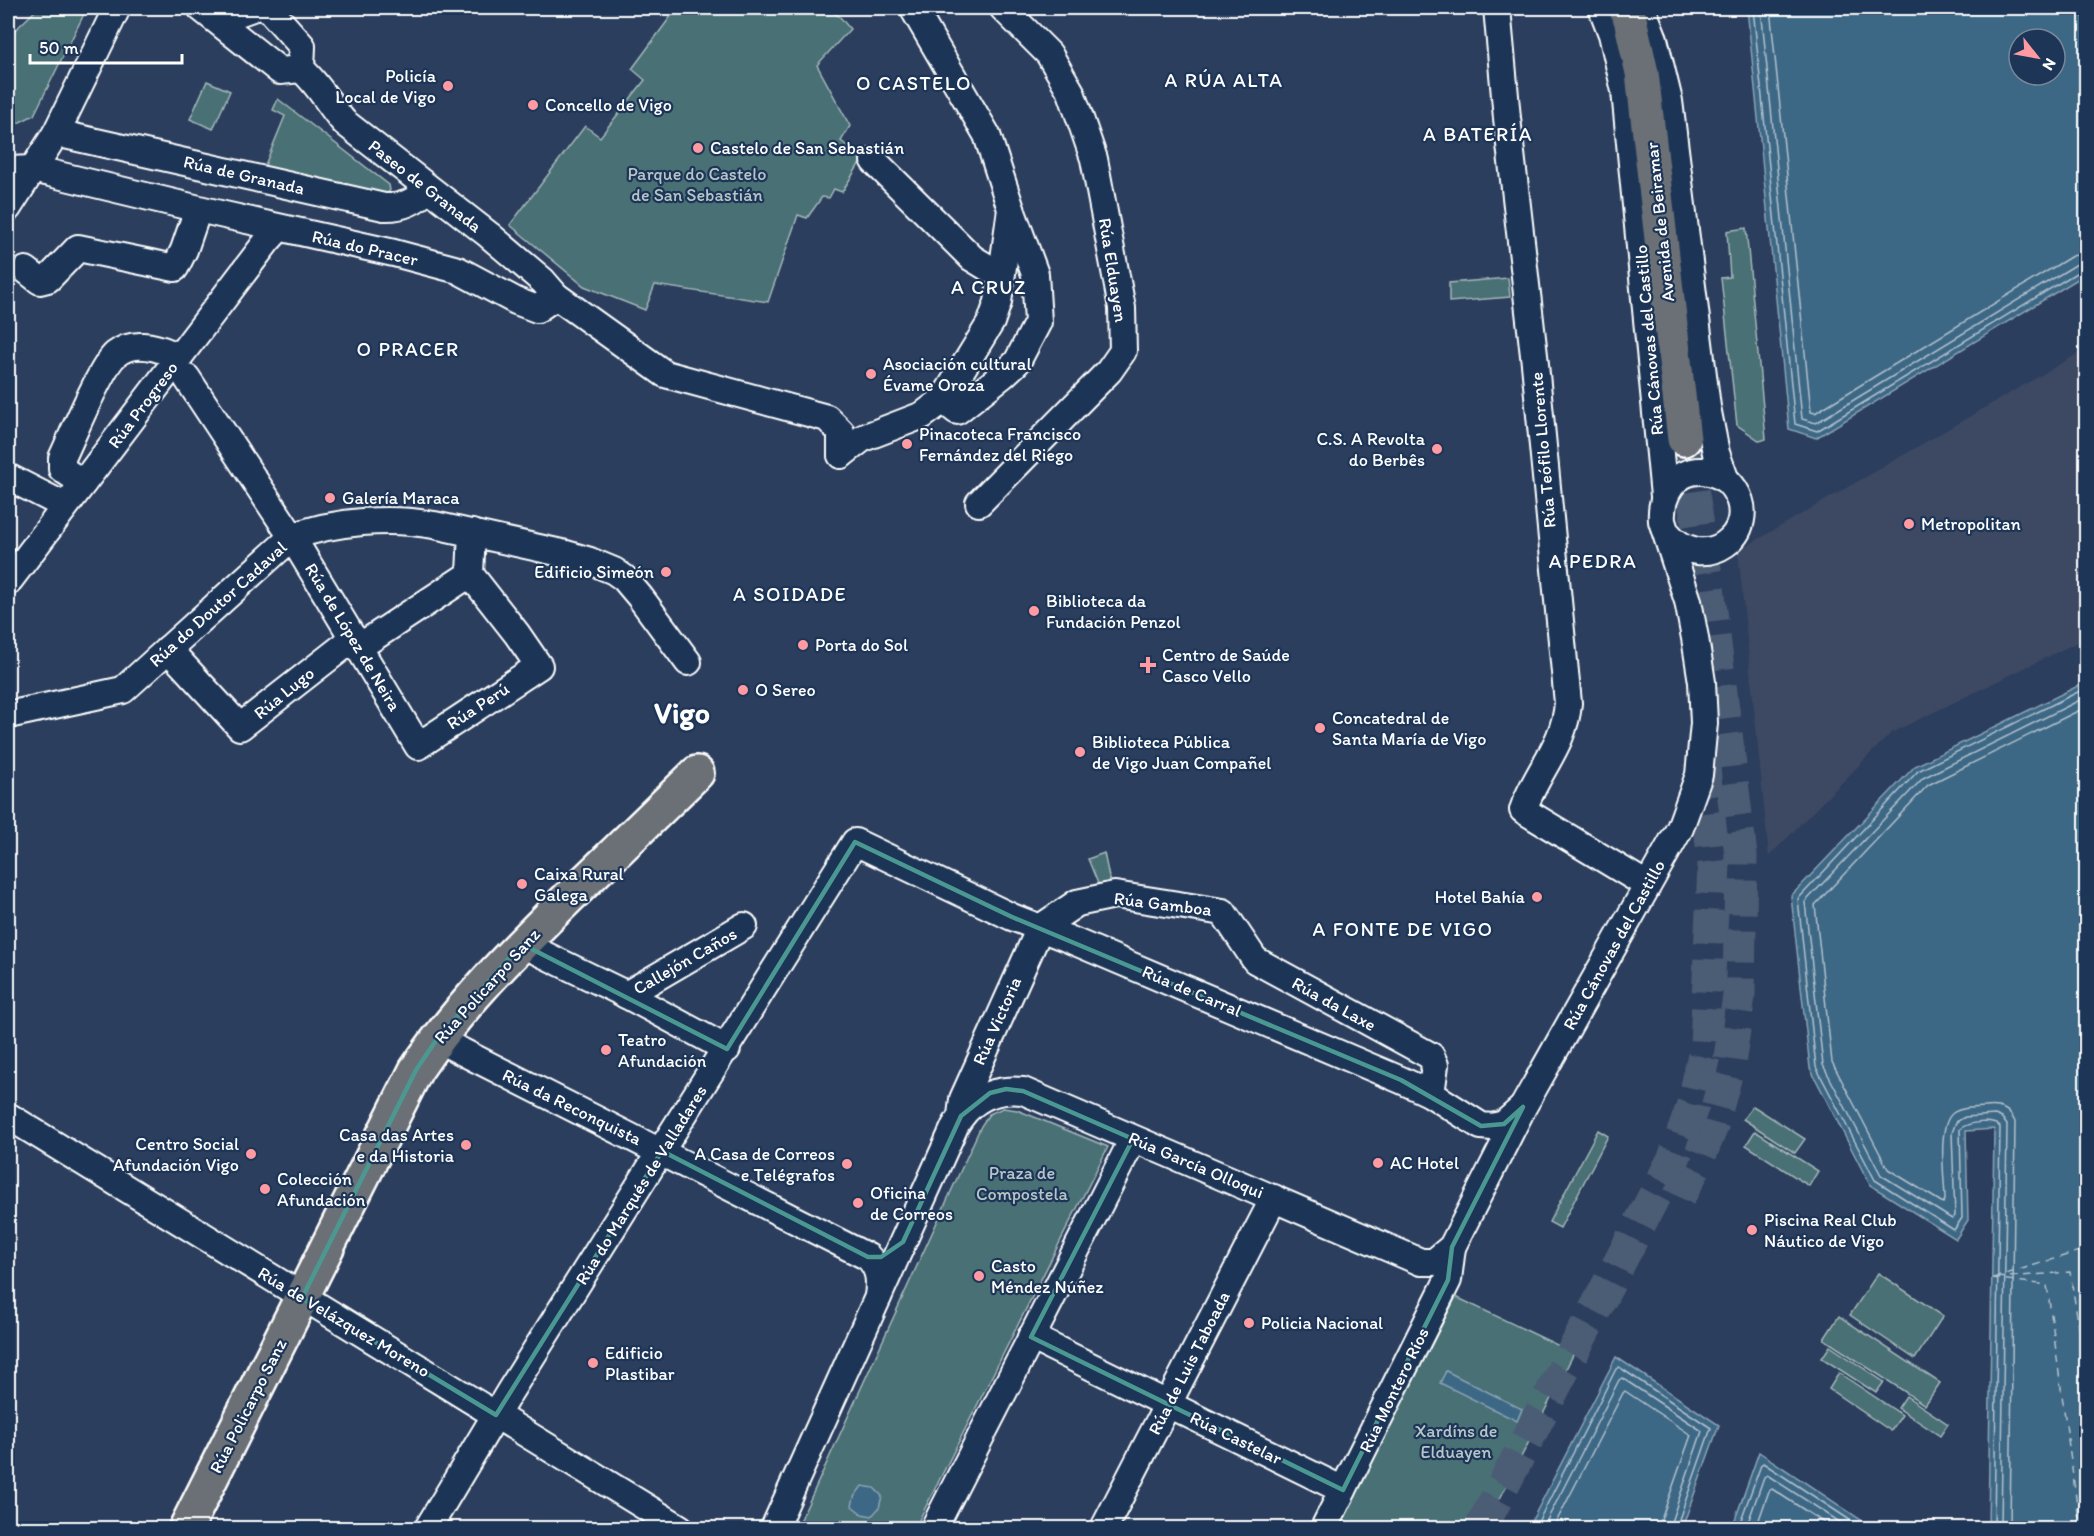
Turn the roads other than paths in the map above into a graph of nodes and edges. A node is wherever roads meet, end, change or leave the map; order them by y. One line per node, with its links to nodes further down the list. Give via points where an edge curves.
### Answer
1 (117, 8): 13 (street)
2 (201, 8): 12 (street, Paseo de Granada)
3 (235, 8): 4 (street, via 241,12)
4 (252, 8)
5 (268, 8): 12 (street, via 302,46)
6 (913, 8): 19 (street, via 987,135)
7 (1003, 8): 34 (street, Rúa Elduayen, via 1048,54 1071,92 1094,159 1122,308 1123,351)
8 (1497, 8): 50 (street, Rúa Teófilo Llorente, via 1532,453 1568,703 1563,735 1523,810)
9 (1602, 8): 33 (street, Rúa Cánovas del Castillo, via 1625,91)
10 (1625, 8): 28 (main road, Avenida de Beiramar, via 1642,73)
11 (1642, 8): 31 (street, Rúa Cánovas del Castillo, via 1669,101 1707,407)
12 (290, 70): 17 (street, Paseo de Granada, via 308,75 344,122)
13 (56, 133): 15 (street); 17 (street, Rúa de Granada, via 384,207 416,201)
14 (874, 161): 23 (street, via 972,258)
15 (33, 169): 16 (street, Rúa do Pracer); 18 (street); 21 (street, Rúa do Pracer)
16 (8, 171)
17 (428, 189): 24 (street, Paseo de Granada, via 543,281)
18 (8, 208)
19 (1011, 209): 23 (street); 27 (street, via 1035,274 1038,322 1017,362 1003,375 957,411)
20 (195, 218): 22 (street, via 175,268 78,248 48,279 40,281)
21 (279, 228): 24 (street, Rúa do Pracer, via 458,270 537,309); 29 (street, Rúa Progreso)
22 (26, 270)
23 (1000, 275): 27 (street, via 998,302 991,322)
24 (556, 296): 27 (street, via 665,374 826,418 841,432 842,455 863,438 923,415)
25 (170, 353): 29 (street, via 144,345 116,354 62,458)
26 (187, 378): 38 (street, Rúa de López de Neira)
27 (943, 400)
28 (1684, 439)
29 (73, 476): 32 (street); 35 (street, Rúa Progreso)
30 (8, 477): 32 (street)
31 (1725, 478): 33 (street, via 1702,471 1690,473 1679,478); 39 (street, Rúa Cánovas del Castillo, via 1738,494 1741,518 1732,539)
32 (39, 493): 35 (street)
33 (1664, 496): 36 (street, Rúa Cánovas del Castillo, via 1661,508)
34 (979, 503)
35 (64, 506): 41 (street, Rúa Progreso)
36 (1666, 532): 39 (street, via 1684,548); 42 (street, Rúa Cánovas del Castillo)
37 (472, 533): 38 (street, Rúa do Doutor Cadaval, via 412,520 376,521); 40 (street); 45 (street, Rúa do Doutor Cadaval, via 566,554 614,571 640,597)
38 (292, 537): 43 (street, Rúa de López de Neira); 44 (street, Rúa do Doutor Cadaval)
39 (1708, 552): 42 (street, Rúa Cánovas del Castillo, via 1692,578)
40 (470, 574): 43 (street, Rúa Lugo); 47 (street, Rúa Perú, via 539,666)
41 (8, 582)
42 (1688, 601): 50 (street, Rúa Cánovas del Castillo, via 1702,682 1704,723 1699,775 1680,828)
43 (356, 642): 44 (street, Rúa Lugo, via 240,727); 47 (street, Rúa de López de Neira)
44 (168, 649): 46 (street, Rúa do Doutor Cadaval, via 123,690)
45 (688, 662)
46 (8, 715)
47 (418, 746)
48 (697, 774): 54 (main road, Rúa Policarpo Sanz)
49 (855, 842): 53 (street, Rúa de Carral); 57 (street, Rúa do Marqués de Valladares)
50 (1647, 885): 59 (street, Rúa Cánovas del Castillo)
51 (1223, 912): 53 (street, Rúa Gamboa, via 1114,895 1077,903); 58 (street, Rúa da Laxe, via 1255,960 1431,1056 1435,1065)
52 (744, 926): 55 (street, Callejón Caños)
53 (1040, 928): 58 (street, Rúa de Carral); 61 (street, Rúa Victoria, via 963,1099)
54 (522, 944): 55 (street); 56 (main road, Rúa Policarpo Sanz)
55 (626, 995): 57 (street)
56 (437, 1039): 63 (street, Rúa da Reconquista); 69 (main road, Rúa Policarpo Sanz, via 416,1070)
57 (727, 1049): 63 (street, Rúa do Marqués de Valladares)
58 (1431, 1094): 59 (street, Rúa de Carral, via 1481,1126 1504,1124)
59 (1523, 1107): 66 (street, Rúa Cánovas del Castillo)
60 (8, 1116): 69 (street, Rúa de Velázquez Moreno)
61 (961, 1116): 62 (street, Rúa García Olloqui, via 990,1093 1006,1089 1023,1091); 65 (street)
62 (1133, 1139): 64 (street, Rúa García Olloqui); 70 (street)
63 (662, 1151): 67 (street, Rúa da Reconquista); 72 (street, Rúa do Marqués de Valladares)
64 (1274, 1198): 66 (street, Rúa García Olloqui, via 1407,1258 1421,1262); 71 (street, Rúa de Luis Taboada)
65 (903, 1242): 67 (street, via 887,1256); 68 (street)
66 (1443, 1255): 73 (street, Rúa Montero Ríos, via 1448,1280)
67 (868, 1257): 68 (street, via 878,1274)
68 (878, 1297): 77 (street)
69 (302, 1298): 72 (street, Rúa de Velázquez Moreno); 74 (main road, Rúa Policarpo Sanz)
70 (1031, 1337): 71 (street, Rúa Castelar); 78 (street)
71 (1167, 1405): 73 (street, Rúa Castelar); 79 (street, Rúa de Luis Taboada)
72 (496, 1414): 75 (street, Rúa do Marqués de Valladares); 76 (street, Rúa de Velázquez Moreno)
73 (1343, 1490): 80 (street, Rúa Montero Ríos)
74 (186, 1528)
75 (428, 1528)
76 (680, 1528)
77 (774, 1528)
78 (934, 1528)
79 (1104, 1528)
80 (1324, 1528)

